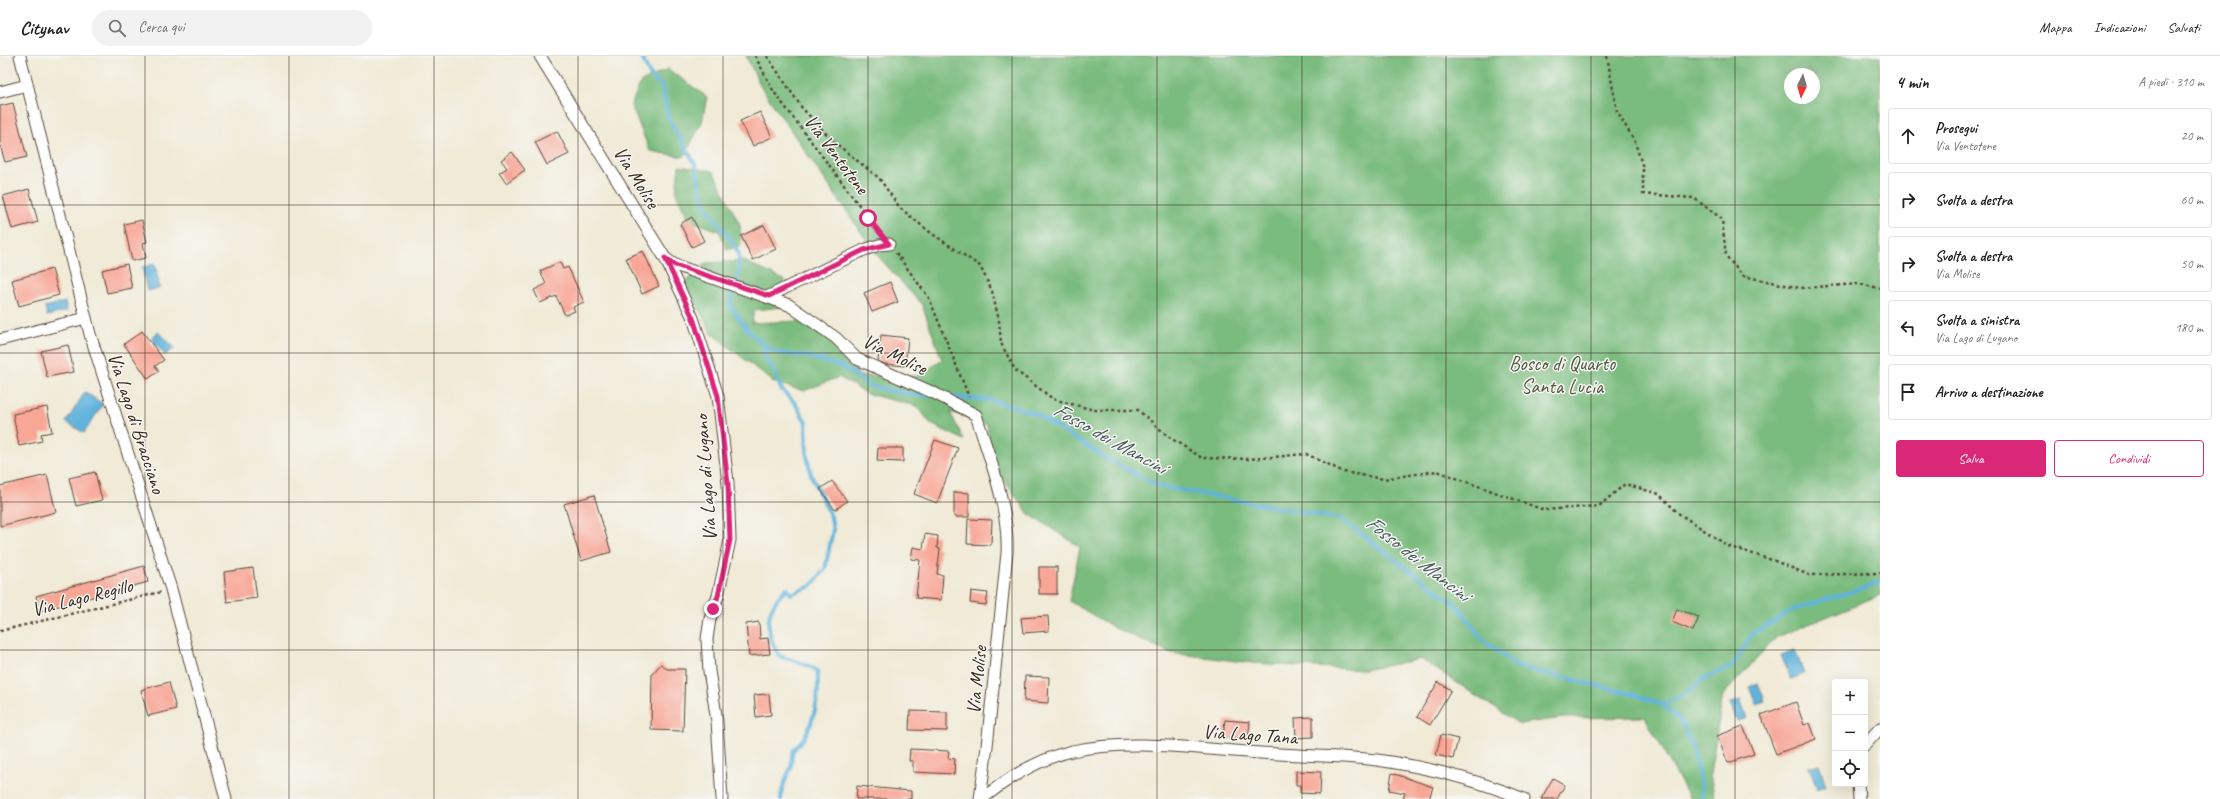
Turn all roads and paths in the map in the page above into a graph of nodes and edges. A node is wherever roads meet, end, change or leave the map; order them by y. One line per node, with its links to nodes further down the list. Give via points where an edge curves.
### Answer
1 (20, 56): 6 (street, Via Lago di Bracciano)
2 (540, 56): 9 (street, Via Molise)
3 (755, 56): 8 (path, Via Ventotene, via 774,92)
4 (767, 56): 15 (path, via 802,108 834,142 879,178 900,208 931,233 980,266 992,291 1001,343 1015,370 1053,399 1094,410 1138,410 1169,437 1202,458 1306,454 1344,472 1383,479 1437,471 1544,510 1599,506 1625,484 1659,494 1678,513 1728,546 1809,575)
5 (1607, 56): 10 (path, via 1617,111 1635,142 1644,168 1643,194 1694,198 1722,219 1726,256 1743,276 1800,288 1858,284)
6 (27, 85): 7 (street); 12 (street, Via Lago di Bracciano)
7 (0, 92)
8 (889, 244): 11 (street, via 864,250); 14 (path, Via Ventotene, via 929,298)
9 (665, 258): 11 (street, Via Molise, via 675,265); 22 (street, Via Lago di Lugano, via 693,318 718,396 728,484 730,540 718,596 710,619 708,640)
10 (1880, 288)
11 (769, 296): 14 (street, Via Molise, via 805,315 836,338 857,359 960,405)
12 (86, 318): 13 (street); 16 (street, Via Lago di Bracciano)
13 (0, 340)
14 (976, 415): 23 (street, Via Molise, via 1004,505 1008,530)
15 (1880, 573)
16 (171, 589): 17 (path, Via Lago Regillo); 21 (street, Via Lago di Bracciano)
17 (0, 632)
18 (1880, 728): 19 (street)
19 (1868, 742)
20 (1858, 787): 25 (street)
21 (226, 799)
22 (722, 799)
23 (981, 799): 24 (street, Via Lago Tana, via 1007,779 1046,760 1070,752 1115,745 1170,746 1376,760 1447,775)
24 (1524, 799)
25 (1860, 799)

